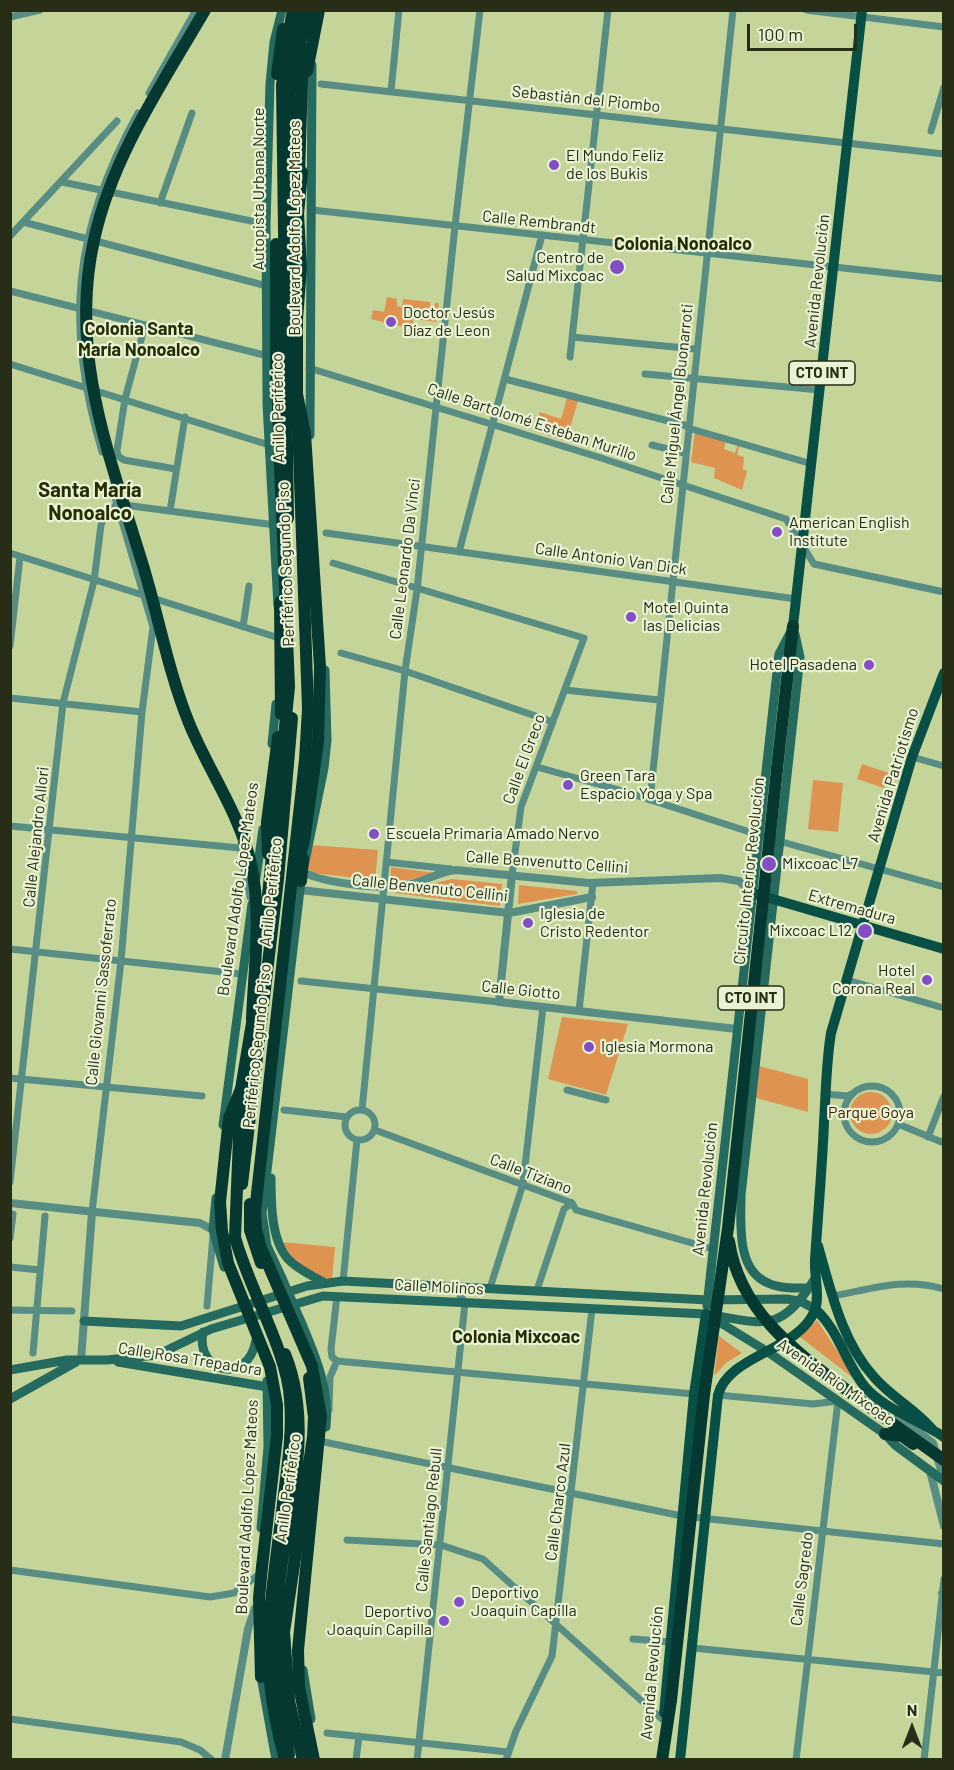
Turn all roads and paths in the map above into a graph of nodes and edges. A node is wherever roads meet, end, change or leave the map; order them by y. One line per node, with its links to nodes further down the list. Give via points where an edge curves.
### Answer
1 (39, 10): 16 (street)
2 (196, 10): 31 (street, via 128,131)
3 (205, 10): 142 (highway, bridge, via 133,135 105,196 93,243 85,314 90,384 186,715 240,828 251,864 256,906)
4 (282, 10): 36 (main road, Boulevard Adolfo López Mateos, via 270,84)
5 (288, 10): 55 (highway, Autopista Urbana Norte, via 280,38 275,114)
6 (293, 10): 70 (highway, Anillo Periférico, via 282,86)
7 (300, 10): 18 (highway, bridge)
8 (314, 10): 18 (highway, bridge); 34 (highway, bridge); 118 (highway, Anillo Periférico, via 303,45 300,83 292,376 303,707)
9 (325, 10): 33 (main road, Boulevard Adolfo López Mateos, via 316,36 311,83)
10 (399, 10): 21 (street)
11 (480, 10): 22 (street, Calle Leonardo Da Vinci)
12 (608, 10): 24 (street)
13 (733, 10): 26 (street, Calle Miguel Ángel Buonarroti)
14 (806, 10): 15 (street)
15 (861, 14): 17 (street); 28 (main road, Avenida Revolución / CTO INT)
16 (10, 17)
17 (944, 27)
18 (298, 46): 34 (highway, bridge); 48 (highway, bridge, via 289,64 292,269)
19 (321, 84): 21 (street, Sebastián del Piombo)
20 (944, 87): 27 (street)
21 (392, 91): 22 (street, Sebastián del Piombo)
22 (471, 100): 24 (street, Sebastián del Piombo); 37 (street, Calle Leonardo Da Vinci)
23 (192, 113): 32 (street)
24 (597, 114): 26 (street, Sebastián del Piombo); 41 (street)
25 (117, 121): 30 (street)
26 (719, 128): 28 (street, Sebastián del Piombo); 42 (street, Calle Miguel Ángel Buonarroti)
27 (931, 131)
28 (848, 143): 29 (street, Sebastián del Piombo); 43 (main road, Avenida Revolución / CTO INT)
29 (944, 154)
30 (62, 182): 31 (street); 35 (street)
31 (100, 190): 32 (street); 40 (street)
32 (160, 203): 36 (street)
33 (312, 210): 37 (street, Calle Rembrandt); 56 (main road, Boulevard Adolfo López Mateos)
34 (298, 214): 48 (highway, Periférico Segundo Piso, bridge, via 301,268)
35 (23, 222): 39 (street); 40 (street)
36 (267, 224): 45 (main road, Boulevard Adolfo López Mateos)
37 (455, 226): 38 (street, Calle Rembrandt); 64 (street, Calle Leonardo Da Vinci)
38 (542, 235): 41 (street, Calle Rembrandt); 58 (street)
39 (10, 236)
40 (87, 237): 45 (street); 47 (street)
41 (583, 240): 42 (street, Calle Rembrandt); 50 (street)
42 (706, 253): 43 (street, Calle Rembrandt); 51 (street, Calle Miguel Ángel Buonarroti)
43 (834, 268): 44 (street, Calle Rembrandt); 61 (main road, Avenida Revolución / CTO INT)
44 (944, 279)
45 (267, 286): 52 (main road, Boulevard Adolfo López Mateos)
46 (10, 291): 47 (street)
47 (79, 309): 49 (street); 60 (street)
48 (297, 319): 62 (highway, Periférico Segundo Piso)
49 (145, 325): 52 (street); 63 (street)
50 (572, 337): 51 (street); 53 (street)
51 (695, 349): 59 (street, Calle Miguel Ángel Buonarroti)
52 (268, 356): 68 (main road, Boulevard Adolfo López Mateos)
53 (570, 357)
54 (10, 364): 60 (street)
55 (276, 368): 128 (highway, Periférico Segundo Piso, bridge, via 289,687)
56 (309, 368): 64 (street, Calle Bartolomé Esteban Murillo); 118 (main road, Boulevard Adolfo López Mateos, via 309,431 327,740)
57 (645, 374): 59 (street)
58 (505, 379): 66 (street); 67 (street)
59 (693, 379): 61 (street); 67 (street, Calle Miguel Ángel Buonarroti)
60 (84, 387): 63 (street); 75 (street)
61 (820, 390): 72 (main road, Avenida Revolución / CTO INT)
62 (297, 394): 118 (highway, bridge, via 305,434 320,667 318,741); 263 (highway, Periférico Segundo Piso, bridge, via 308,709 255,1212 261,1248 312,1366 321,1416 298,1650 299,1687)
63 (125, 399): 65 (street); 73 (street, via 118,456)
64 (436, 406): 66 (street, Calle Bartolomé Esteban Murillo); 80 (street, Calle Leonardo Da Vinci)
65 (184, 417): 68 (street); 73 (street)
66 (492, 424): 74 (street, Calle Bartolomé Esteban Murillo); 81 (street)
67 (688, 427): 71 (street, Calle Miguel Ángel Buonarroti); 72 (street)
68 (269, 445): 77 (main road, Boulevard Adolfo López Mateos)
69 (652, 445): 71 (street)
70 (286, 446): 128 (highway, bridge, via 277,480 282,707 267,822); 261 (highway, Anillo Periférico, bridge, via 292,709 278,879 239,1236 256,1289 293,1375 299,1418 274,1652)
71 (684, 453): 74 (street, Calle Miguel Ángel Buonarroti)
72 (812, 464): 79 (main road, Avenida Revolución / CTO INT)
73 (176, 469): 76 (street)
74 (682, 485): 79 (street, Calle Bartolomé Esteban Murillo, via 786,519); 86 (street, Calle Miguel Ángel Buonarroti)
75 (117, 504): 76 (street); 85 (street, Calle Alejandro Allori, via 105,514 101,525); 90 (street)
76 (170, 511): 77 (street)
77 (275, 525): 94 (main road, Boulevard Adolfo López Mateos)
78 (326, 533): 80 (street, Calle Antonio Van Dick)
79 (803, 543): 89 (street, Calle Bartolomé Esteban Murillo, via 814,564); 91 (main road, Avenida Revolución / CTO INT)
80 (421, 546): 81 (street, Calle Antonio Van Dick); 88 (street, Calle Leonardo Da Vinci)
81 (459, 552): 86 (street, Calle Antonio Van Dick)
82 (10, 553): 83 (street)
83 (20, 557): 85 (street); 95 (street)
84 (333, 563): 88 (street)
85 (94, 581): 90 (street); 102 (street, Calle Alejandro Allori)
86 (671, 581): 91 (street, Calle Antonio Van Dick); 101 (street, Calle Miguel Ángel Buonarroti)
87 (249, 586): 93 (street)
88 (417, 590): 97 (street, Calle Leonardo Da Vinci); 99 (street, Calle El Greco, via 584,638)
89 (944, 592)
90 (145, 597): 93 (street); 103 (street, Calle Giovanni Sassoferrato, via 153,627)
91 (796, 599): 92 (main road, Avenida Revolución / CTO INT)
92 (793, 626): 111 (main road, Avenida Revolución / CTO INT, via 779,654); 113 (main road, Avenida Revolución / CTO INT, via 800,657); 173 (highway, Circuito Interior Revolución / CTO INT, bridge)
93 (243, 627): 94 (street)
94 (279, 638): 126 (main road, Boulevard Adolfo López Mateos, via 276,708)
95 (10, 646)
96 (341, 653): 97 (street)
97 (405, 671): 104 (street); 114 (street, Calle Leonardo Da Vinci)
98 (944, 673): 105 (main road, Avenida Patriotismo)
99 (565, 690): 101 (street); 104 (street, Calle El Greco)
100 (10, 698): 102 (street)
101 (659, 700): 108 (street, Calle Miguel Ángel Buonarroti)
102 (63, 703): 103 (street); 110 (street, Calle Alejandro Allori)
103 (142, 712): 112 (street, Calle Giovanni Sassoferrato)
104 (554, 722): 107 (street, Calle El Greco)
105 (912, 757): 106 (street); 116 (main road, Avenida Patriotismo)
106 (944, 766)
107 (537, 767): 108 (street); 117 (street, Calle El Greco, via 518,819)
108 (650, 800): 111 (street)
109 (10, 826): 110 (street)
110 (50, 830): 112 (street); 132 (street, Calle Alejandro Allori)
111 (759, 835): 113 (street); 122 (main road, Avenida Revolución / CTO INT)
112 (132, 838): 126 (street, via 241,846); 133 (street, Calle Giovanni Sassoferrato)
113 (779, 841): 116 (street); 125 (main road, Avenida Revolución / CTO INT)
114 (386, 862): 115 (street, Calle Benvenuto Cellini); 120 (street, Calle Leonardo Da Vinci)
115 (456, 870): 117 (street, Calle Benvenutto Cellini); 120 (street, Calle Benvenutto Cellini, via 406,885)
116 (880, 870): 121 (street); 129 (main road, Avenida Patriotismo)
117 (512, 875): 119 (street, Calle Benvenutto Cellini); 127 (street, Calle El Greco)
118 (299, 882): 120 (street, Calle Benvenutto Cellini, via 321,879); 124 (street, Calle Benvenuto Cellini); 162 (main road, Boulevard Adolfo López Mateos); 180 (highway, Anillo Periférico, via 249,1212 254,1247)
119 (593, 883): 122 (street, Calle Benvenutto Cellini, via 730,879 743,883); 123 (street)
120 (384, 886): 124 (street, Calle Leonardo Da Vinci)
121 (944, 887)
122 (752, 893): 125 (main road, Extremadura); 143 (main road, Avenida Revolución / CTO INT)
123 (592, 897): 127 (street, Calle Benvenuto Cellini); 141 (street)
124 (383, 898): 127 (street, Calle Benvenuto Cellini); 137 (street, Calle Leonardo Da Vinci)
125 (772, 900): 129 (main road, Extremadura); 183 (main road, Avenida Revolución / CTO INT, via 741,1195 742,1240 750,1266 762,1280 779,1286)
126 (252, 909): 134 (main road, Boulevard Adolfo López Mateos)
127 (509, 913): 138 (street, Calle El Greco)
128 (266, 925): 142 (highway, Periférico Segundo Piso, bridge)
129 (863, 926): 131 (main road, Extremadura); 135 (main road, Avenida Patriotismo)
130 (10, 949): 132 (street)
131 (944, 949)
132 (37, 952): 133 (street); 145 (street, Calle Alejandro Allori)
133 (121, 961): 134 (street); 146 (street, Calle Giovanni Sassoferrato)
134 (242, 974): 174 (main road, Boulevard Adolfo López Mateos)
135 (847, 980): 140 (street); 149 (main road, Avenida Patriotismo, via 831,1033)
136 (301, 981): 137 (street, Calle Giotto)
137 (372, 989): 138 (street, Calle Giotto); 155 (street, Calle Leonardo Da Vinci)
138 (499, 1002): 139 (street, Calle Giotto)
139 (543, 1007): 141 (street, Calle Giotto); 167 (street)
140 (944, 1008)
141 (579, 1011): 143 (street, Calle Giotto)
142 (252, 1019): 147 (highway, Periférico Segundo Piso)
143 (737, 1029): 177 (main road, Avenida Revolución / CTO INT)
144 (10, 1078): 145 (street)
145 (22, 1079): 146 (street); 165 (street, Calle Alejandro Allori)
146 (106, 1086): 151 (street); 170 (street, Calle Giovanni Sassoferrato)
147 (241, 1089): 237 (highway, bridge, via 229,1118 220,1202 228,1263 270,1367 278,1405); 260 (highway, Periférico Segundo Piso, bridge, via 235,1237 283,1363 290,1396 291,1436 268,1668)
148 (567, 1090): 153 (street)
149 (824, 1094): 150 (street); 156 (main road, Avenida Patriotismo)
150 (852, 1094): 157 (street); 159 (street, via 870,1086 888,1091 899,1106)
151 (201, 1096)
152 (944, 1096): 161 (street)
153 (606, 1100)
154 (284, 1110): 158 (street)
155 (362, 1110): 158 (street); 160 (street, via 373,1117)
156 (825, 1111): 157 (street); 176 (main road, Avenida Patriotismo)
157 (844, 1112): 159 (street, via 851,1132 865,1141 886,1138)
158 (347, 1117): 163 (street, via 347,1134)
159 (898, 1124): 161 (street)
160 (375, 1130): 163 (street, via 369,1138); 167 (street, Calle Tiziano)
161 (928, 1137): 164 (street)
162 (271, 1140): 180 (main road, Boulevard Adolfo López Mateos, via 263,1229); 182 (main road, via 273,1208 281,1248 294,1266)
163 (357, 1140): 181 (street)
164 (944, 1143)
165 (12, 1152): 166 (street, Calle Alejandro Allori)
166 (10, 1182)
167 (522, 1184): 169 (street, Calle Tiziano); 185 (street)
168 (10, 1203): 170 (street)
169 (572, 1203): 177 (street, Calle Tiziano, via 576,1210); 187 (street, via 564,1209)
170 (92, 1212): 174 (street, via 200,1223); 200 (street, Calle Giovanni Sassoferrato)
171 (14, 1214): 175 (street)
172 (45, 1216): 179 (street)
173 (728, 1228): 223 (highway, CTO INT, bridge, via 741,1282 771,1328); 267 (highway, bridge)
174 (213, 1230): 193 (street); 203 (main road, Boulevard Adolfo López Mateos, bridge, via 222,1263)
175 (10, 1238)
176 (816, 1240): 183 (main road, Avenida Patriotismo); 189 (main road, Avenida Patriotismo)
177 (713, 1249): 190 (main road, Avenida Revolución / CTO INT)
178 (10, 1267): 179 (street)
179 (40, 1270): 197 (street)
180 (276, 1281): 201 (highway, Anillo Periférico)
181 (343, 1281): 182 (main road, Calle Molinos); 184 (main road, Calle Molinos)
182 (323, 1282): 200 (main road, Calle Molinos, via 181,1326)
183 (812, 1284): 191 (main road, Calle Molinos); 195 (main road, Avenida Patriotismo)
184 (454, 1286): 185 (main road, Calle Molinos); 192 (street)
185 (490, 1288): 187 (main road, Calle Molinos)
186 (944, 1289): 189 (street, via 906,1283)
187 (537, 1290): 190 (main road, Calle Molinos)
188 (337, 1296): 192 (main road, Calle Molinos); 202 (main road, Calle Molinos, via 310,1299); 208 (street, via 331,1349)
189 (833, 1296): 219 (main road, Avenida Río Mixcoac, via 855,1351 867,1368 882,1386)
190 (708, 1300): 191 (main road, Calle Molinos); 199 (main road, Avenida Revolución / CTO INT)
191 (800, 1302): 195 (main road, Calle Molinos); 199 (main road, Calle Molinos, via 773,1322)
192 (465, 1303): 194 (main road, Calle Molinos); 210 (street, Calle Santiago Rebull)
193 (207, 1306)
194 (592, 1309): 199 (main road, Calle Molinos); 211 (street, Calle Charco Azul)
195 (815, 1309): 204 (main road, via 796,1331); 217 (main road, Avenida Río Mixcoac, via 827,1322 865,1387)
196 (10, 1310): 197 (street)
197 (36, 1311): 198 (street); 205 (street)
198 (72, 1311)
199 (706, 1314): 204 (main road, Avenida Río Mixcoac); 213 (main road, Avenida Revolución)
200 (84, 1321): 206 (street, Calle Giovanni Sassoferrato)
201 (296, 1326): 218 (main road, via 319,1365); 227 (highway, Anillo Periférico, via 308,1369 314,1417)
202 (202, 1332): 203 (main road, via 201,1343 207,1358 226,1369 248,1363); 207 (main road, Calle Molinos, via 167,1352)
203 (255, 1338): 212 (main road, Boulevard Adolfo López Mateos)
204 (768, 1352): 214 (main road, via 727,1376); 216 (main road, Avenida Río Mixcoac)
205 (33, 1353)
206 (81, 1360): 207 (main road, Calle Molinos); 209 (main road); 215 (main road)
207 (106, 1360): 212 (main road, Calle Rosa Trepadora)
208 (337, 1361): 210 (street); 218 (street, via 330,1377)
209 (10, 1370)
210 (459, 1370): 211 (street); 224 (street, Calle Santiago Rebull)
211 (585, 1383): 213 (street); 226 (street, Calle Charco Azul)
212 (268, 1387): 237 (main road, Boulevard Adolfo López Mateos)
213 (694, 1394): 228 (main road, Avenida Revolución)
214 (718, 1395): 216 (street, via 813,1404); 229 (main road)
215 (10, 1399)
216 (838, 1401): 220 (main road, Avenida Río Mixcoac); 232 (street, Calle Sagredo)
217 (890, 1407): 219 (main road, Avenida Río Mixcoac); 223 (street, via 933,1443)
218 (327, 1415): 222 (main road)
219 (933, 1429): 221 (main road, Avenida Río Mixcoac)
220 (885, 1434): 223 (highway, via 902,1436)
221 (944, 1437)
222 (324, 1442): 224 (street); 230 (main road)
223 (939, 1464): 225 (main road, CTO INT); 231 (street)
224 (448, 1469): 226 (street); 235 (street, Calle Santiago Rebull)
225 (944, 1480)
226 (572, 1494): 228 (street); 243 (street, Calle Charco Azul)
227 (303, 1500): 230 (highway); 242 (highway, Anillo Periférico)
228 (682, 1516): 229 (street); 245 (main road, Avenida Revolución)
229 (704, 1520): 232 (street); 246 (main road)
230 (314, 1523): 240 (main road)
231 (944, 1526)
232 (821, 1533): 234 (street); 247 (street, Calle Sagredo)
233 (347, 1540): 235 (street)
234 (944, 1544)
235 (441, 1545): 243 (street, via 489,1563); 255 (street, Calle Santiago Rebull)
236 (10, 1570): 237 (street, via 210,1597 234,1593)
237 (260, 1572): 241 (main road, Boulevard Adolfo López Mateos); 250 (highway)
238 (944, 1579): 239 (street)
239 (943, 1592): 248 (street)
240 (305, 1605): 242 (highway); 264 (main road, via 301,1652)
241 (255, 1608): 250 (main road, Boulevard Adolfo López Mateos); 258 (street)
242 (286, 1623): 262 (highway, Anillo Periférico, via 289,1701)
243 (557, 1624): 252 (street); 256 (street, Calle Charco Azul, via 549,1666)
244 (633, 1638): 245 (street)
245 (670, 1642): 252 (main road, Avenida Revolución)
246 (693, 1647): 247 (street); 268 (main road)
247 (807, 1658): 248 (street); 269 (street, Calle Sagredo)
248 (933, 1671): 249 (street); 270 (street)
249 (944, 1672)
250 (261, 1677): 259 (main road, Boulevard Adolfo López Mateos)
251 (10, 1719): 257 (street, via 181,1742)
252 (663, 1720): 267 (main road, Avenida Revolución)
253 (327, 1733): 254 (street)
254 (359, 1736): 255 (street); 265 (street)
255 (418, 1741): 256 (street); 266 (street, Calle Santiago Rebull)
256 (507, 1756)
257 (212, 1760)
258 (225, 1760)
259 (276, 1760)
260 (285, 1760)
261 (290, 1760)
262 (303, 1760)
263 (314, 1760)
264 (319, 1760)
265 (356, 1760)
266 (417, 1760)
267 (661, 1760)
268 (681, 1760)
269 (796, 1760)
270 (924, 1760)

